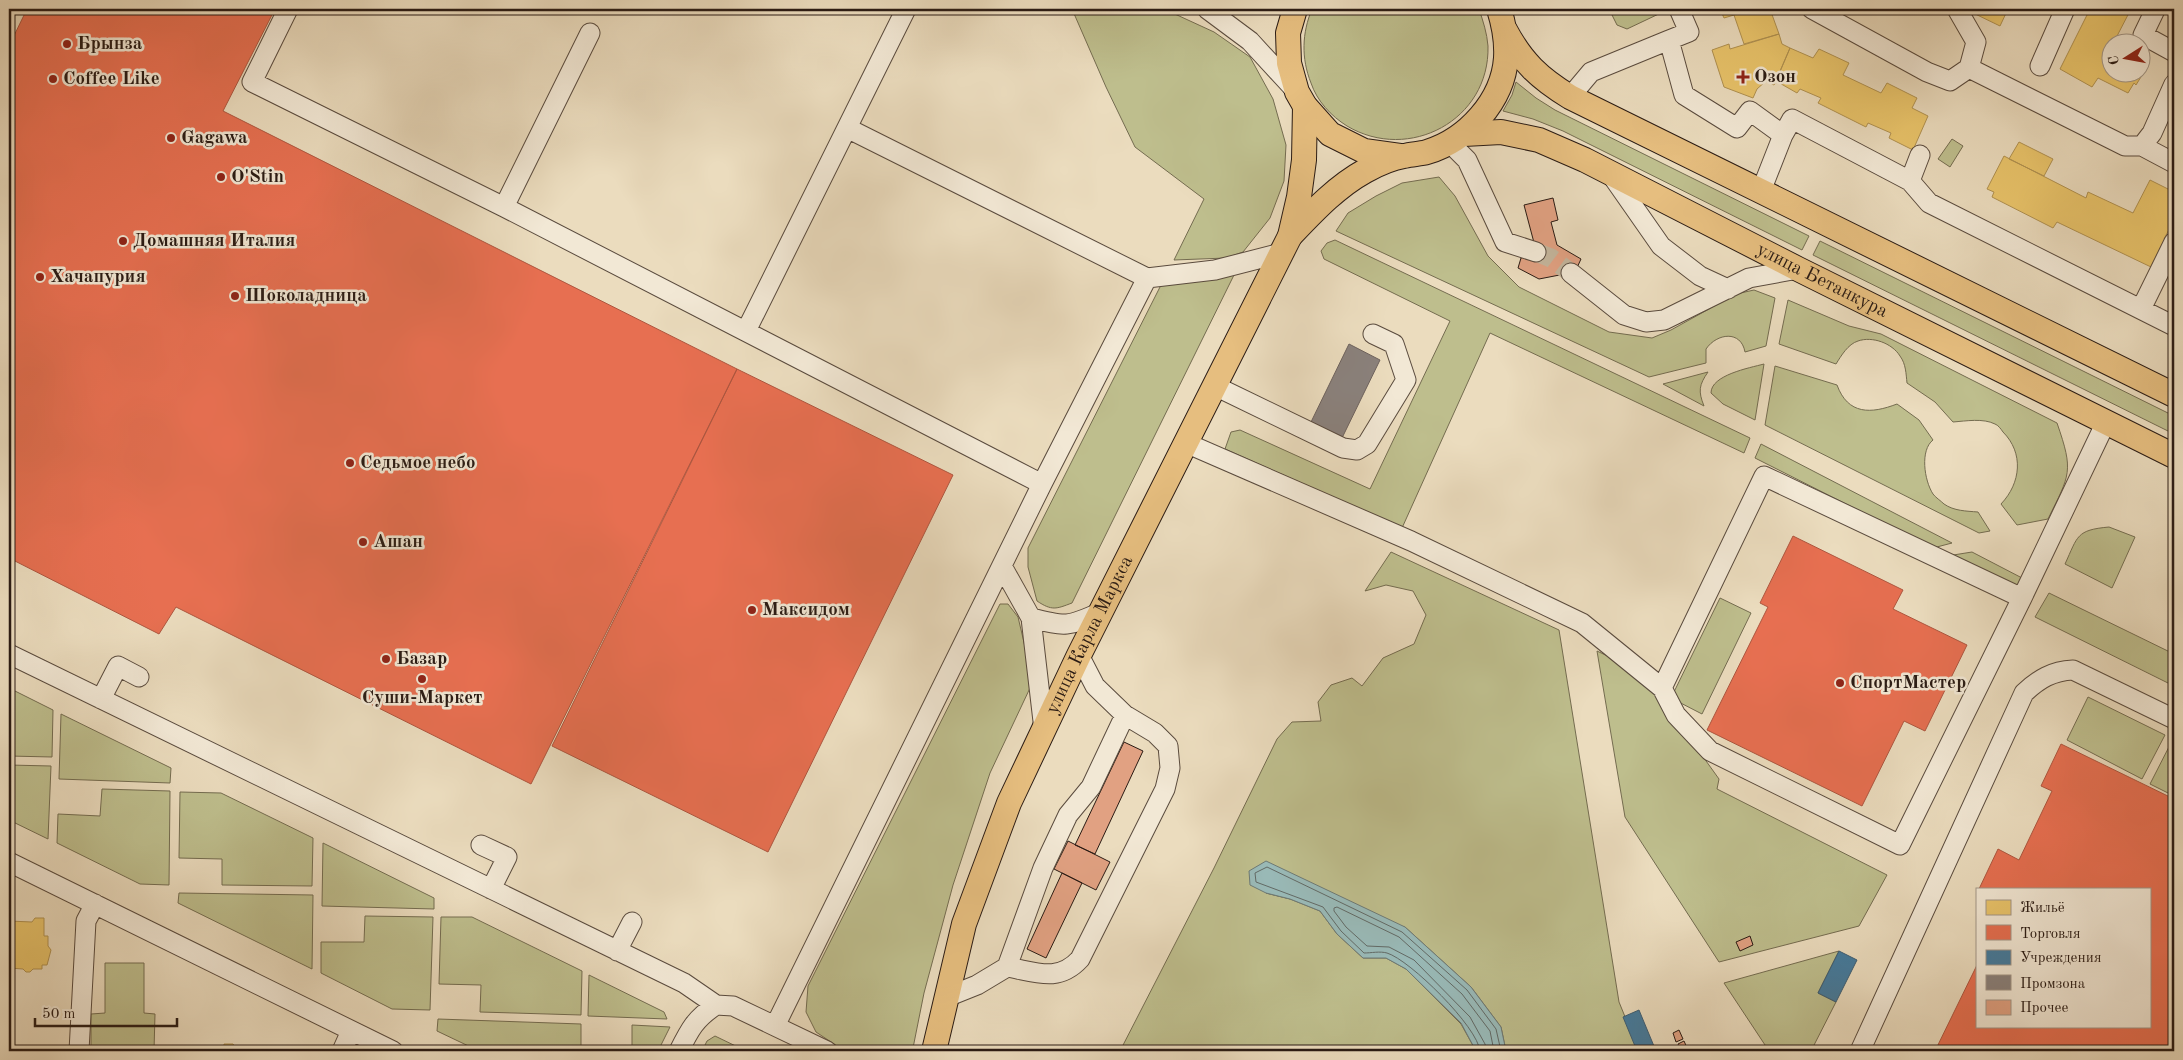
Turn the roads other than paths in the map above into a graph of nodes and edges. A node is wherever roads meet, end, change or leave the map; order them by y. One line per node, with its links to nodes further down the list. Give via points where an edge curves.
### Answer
1 (288, 9): 29 (street, via 252,82)
2 (906, 9): 19 (street)
3 (1207, 9): 18 (street, via 1250,41)
4 (1295, 9): 18 (main road, via 1288,33 1288,63)
5 (1679, 9): 12 (street, via 1689,32)
6 (1812, 9): 15 (street, via 1927,72 1950,81)
7 (1957, 9): 15 (street, via 1976,42)
8 (2065, 9): 14 (street)
9 (2155, 10): 13 (street, via 2143,35)
10 (1502, 19): 17 (main road, via 1516,51 1532,70); 21 (main road, via 1506,59 1498,87 1484,113)
11 (590, 33): 29 (street)
12 (1668, 40): 17 (street, via 1592,72); 20 (street, via 1684,95 1737,128 1750,111)
13 (2174, 52)
14 (2040, 66)
15 (1969, 68): 22 (street, via 2125,146)
16 (2174, 84): 22 (street, via 2152,133)
17 (1570, 97): 28 (main road)
18 (1301, 99): 24 (main road, via 1330,134 1364,151); 31 (main road, via 1304,160 1299,197)
19 (847, 128): 35 (street); 39 (street)
20 (1783, 135): 27 (street, via 1792,119); 28 (street)
21 (1457, 138): 24 (main road, via 1427,152); 26 (main road, улица Бетанкура, via 1501,132 1539,140); 32 (street, via 1504,242)
22 (2142, 146): 25 (street)
23 (1920, 155): 27 (street)
24 (1402, 156): 31 (main road, via 1365,171 1342,186)
25 (2174, 163)
26 (1610, 172): 33 (main road, улица Бетанкура); 36 (street, via 1661,246 1700,276)
27 (1910, 181): 37 (street, via 1929,203)
28 (1762, 191): 42 (main road)
29 (504, 207): 39 (street)
30 (2174, 242): 37 (street)
31 (1285, 244): 35 (street, via 1215,270); 41 (main road, улица Карла Маркса)
32 (1536, 252)
33 (1798, 268): 36 (street, via 1749,278); 43 (main road, улица Бетанкура)
34 (1571, 273): 36 (street, via 1624,315 1646,322 1664,320)
35 (1147, 278): 46 (street)
36 (1728, 289)
37 (2141, 309): 38 (street)
38 (2174, 326)
39 (746, 331): 46 (street)
40 (1373, 334): 41 (street, via 1394,344 1406,380 1367,444 1357,450 1343,448)
41 (1215, 386): 44 (main road, улица Карла Маркса)
42 (2174, 395)
43 (2106, 422): 45 (main road, улица Бетанкура); 48 (street)
44 (1186, 443): 49 (main road, улица Карла Маркса); 54 (street, via 1411,541 1582,623)
45 (2174, 456)
46 (1042, 484): 47 (street)
47 (1002, 566): 50 (street); 68 (street)
48 (2022, 598): 54 (street, via 1764,476); 54 (street, via 1900,845 1710,751 1676,715)
49 (1101, 612): 50 (street, via 1072,625); 52 (main road, улица Карла Маркса)
50 (1031, 618): 58 (street)
51 (9, 654): 55 (street)
52 (1079, 656): 56 (street, via 1095,686); 58 (main road, улица Карла Маркса)
53 (139, 677): 55 (street, via 118,666)
54 (1662, 688)
55 (101, 699): 61 (street)
56 (1125, 715): 65 (street, via 1091,787 1068,815 1051,851); 65 (street, via 1155,732 1168,746 1170,768 1165,789 1080,959 1061,974)
57 (2174, 718): 77 (street, via 2073,670 2038,679 2024,693)
58 (1044, 730): 66 (main road, улица Карла Маркса, via 1009,803 967,915)
59 (481, 845): 61 (street, via 507,857)
60 (9, 862): 62 (street)
61 (491, 889): 64 (street)
62 (95, 904): 69 (street); 71 (street, via 86,921)
63 (632, 922): 64 (street)
64 (617, 951): 67 (street, via 684,983)
65 (1007, 967): 66 (street, via 977,985)
66 (947, 997): 76 (main road, улица Карла Маркса)
67 (716, 1005): 68 (street, via 733,1006); 74 (street, via 700,1015)
68 (775, 1026): 70 (street)
69 (351, 1031): 72 (street); 73 (street)
70 (791, 1044): 75 (street)
71 (79, 1051)
72 (342, 1051)
73 (393, 1051)
74 (679, 1051)
75 (826, 1051)
76 (934, 1051)
77 (1860, 1051)

